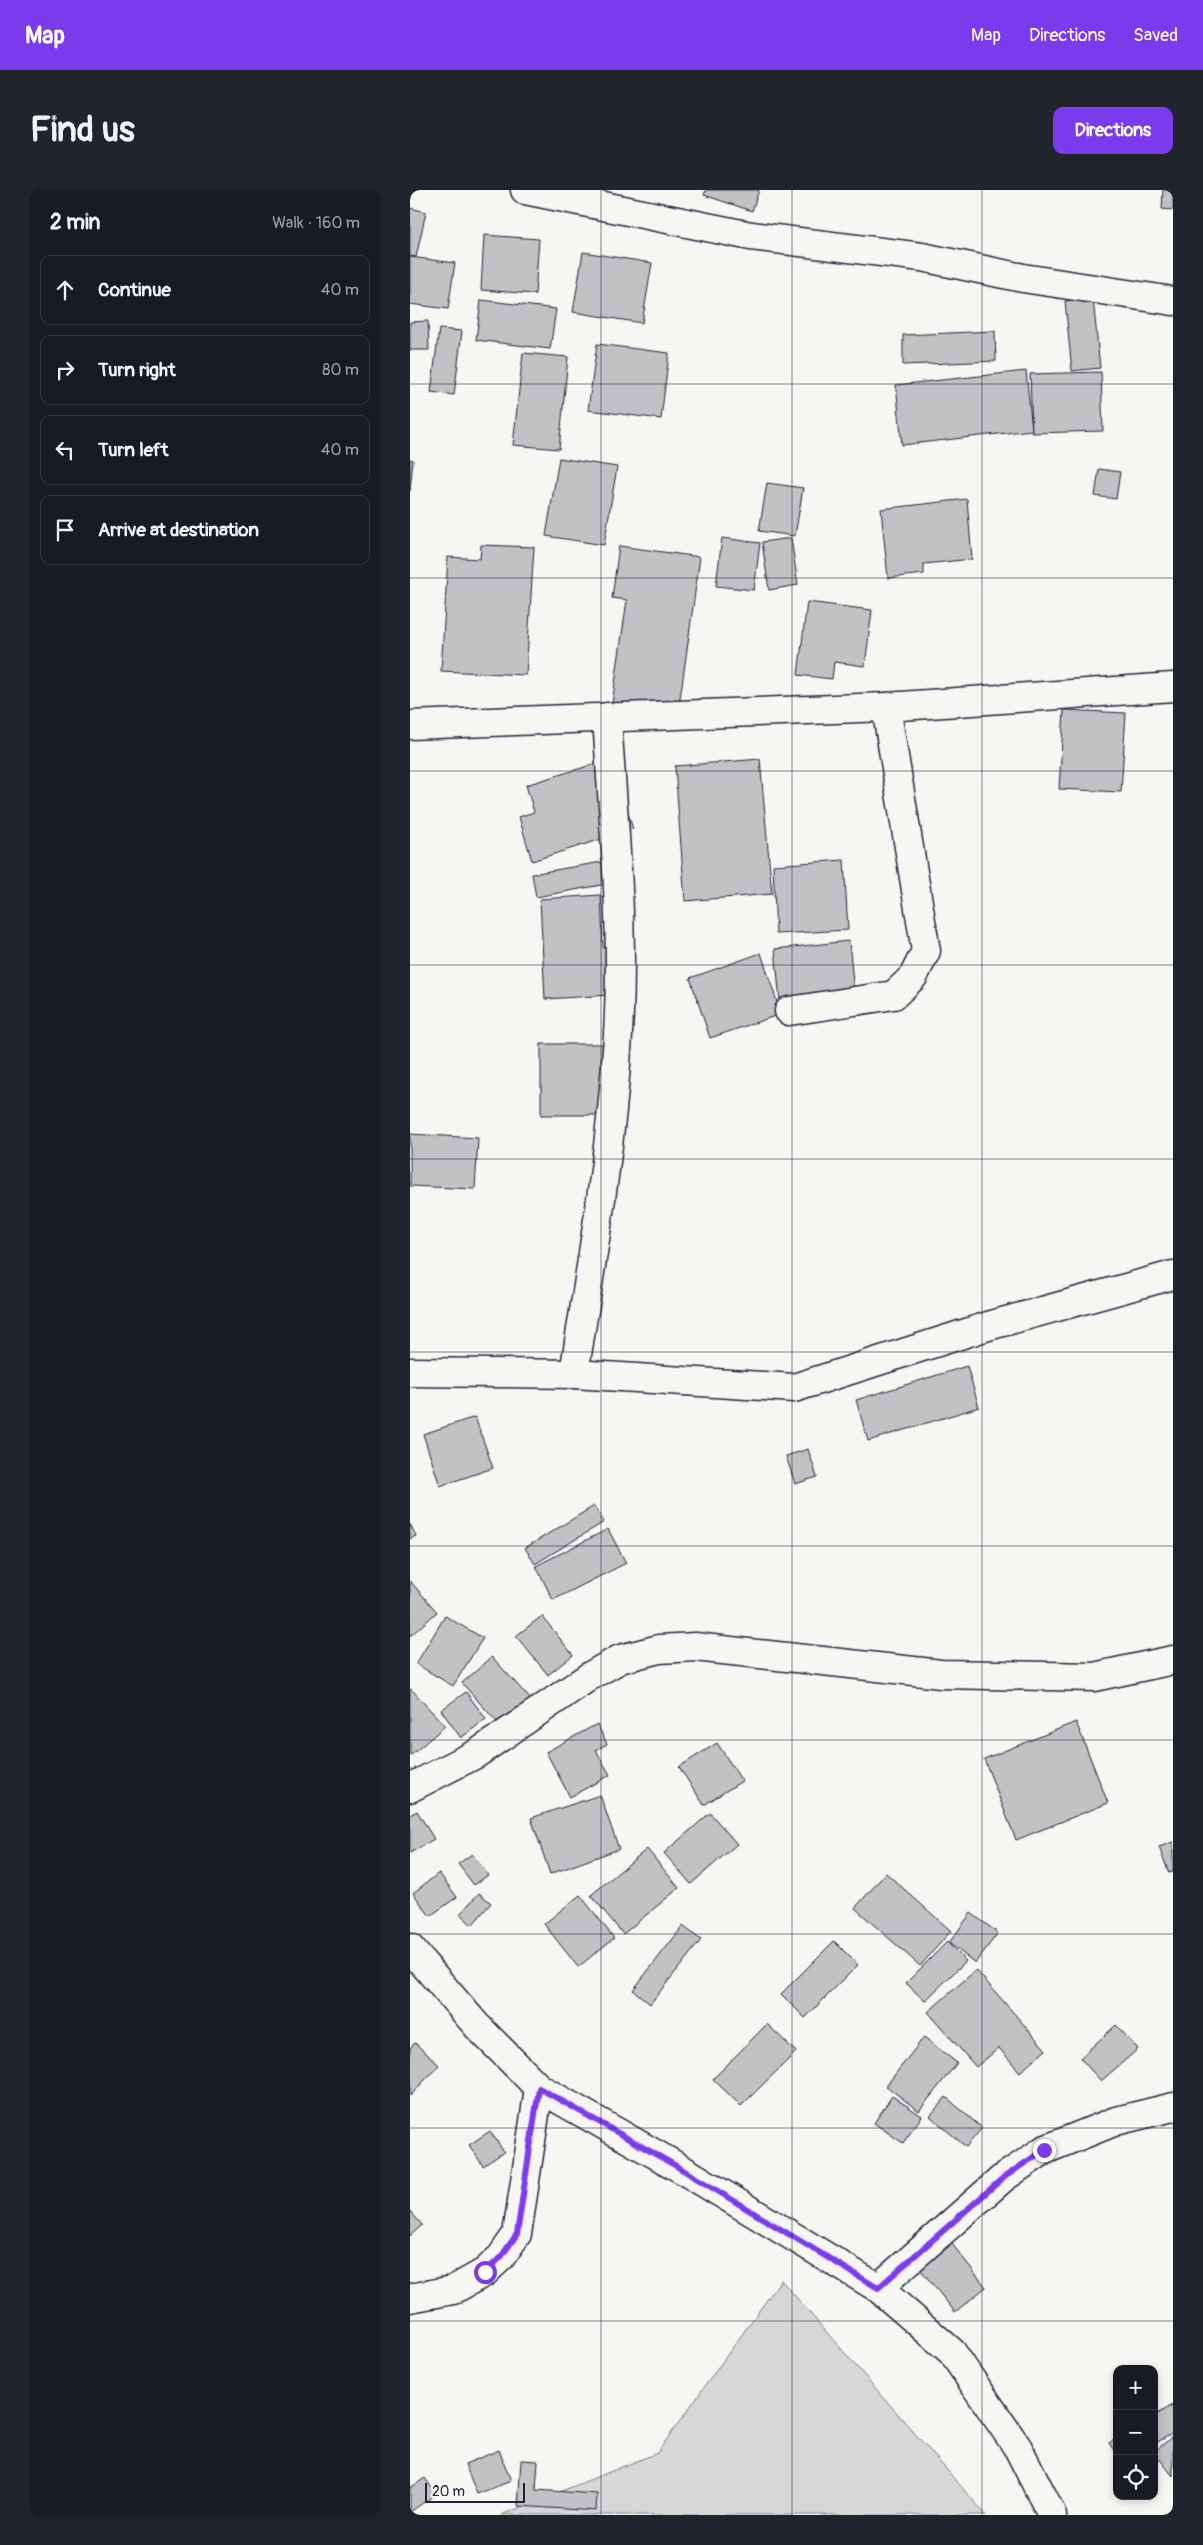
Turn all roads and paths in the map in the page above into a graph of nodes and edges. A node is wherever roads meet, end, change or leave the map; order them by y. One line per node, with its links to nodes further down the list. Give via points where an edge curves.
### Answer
1 (525, 190): 2 (street, via 751,236 922,257 1023,278)
2 (1173, 301)
3 (1173, 687): 4 (street)
4 (886, 707): 5 (street); 7 (street, via 926,952 913,977 894,995)
5 (608, 717): 6 (street); 10 (street, via 620,966 614,1096)
6 (410, 725)
7 (789, 1011)
8 (1173, 1275): 10 (street, via 988,1326 794,1388)
9 (410, 1372): 10 (street)
10 (574, 1374)
11 (1173, 1660): 12 (street, via 1094,1676 941,1674 695,1647 659,1649 620,1659 476,1754)
12 (410, 1788)
13 (410, 1948): 14 (street, via 477,2026)
14 (539, 2088): 16 (street, via 678,2167); 17 (street, via 517,2234 501,2257 485,2272 453,2290)
15 (1173, 2107): 16 (street, via 1116,2121 1044,2150 1003,2178)
16 (878, 2288): 18 (street, via 952,2352 1018,2448)
17 (410, 2298)
18 (1052, 2515)

